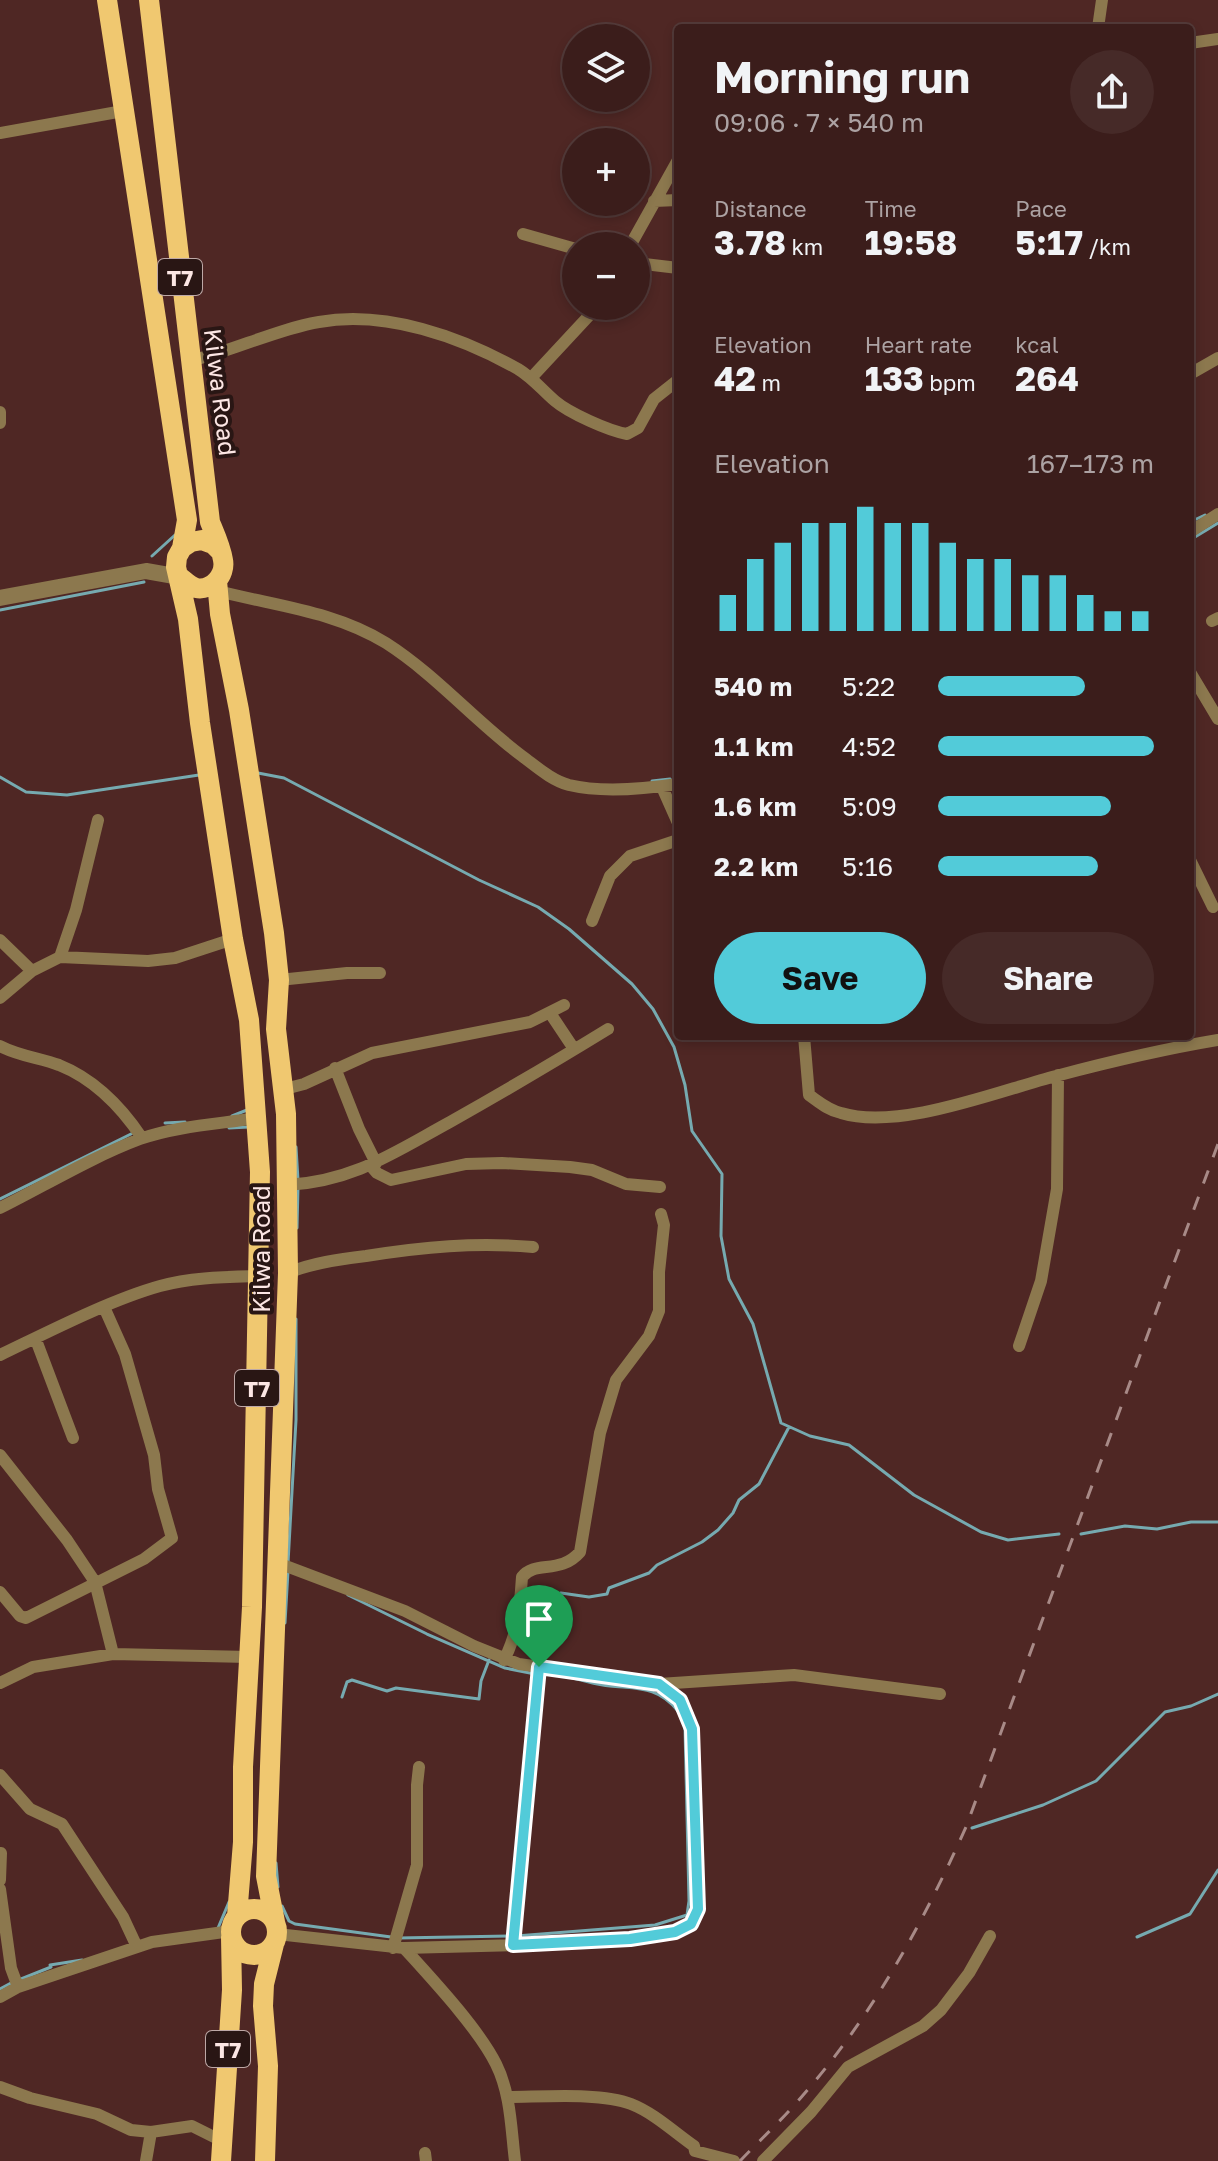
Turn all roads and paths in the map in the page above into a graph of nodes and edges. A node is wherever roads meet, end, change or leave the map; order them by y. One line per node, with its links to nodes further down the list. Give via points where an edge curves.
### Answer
1 (107, 0): 7 (highway, T7)
2 (149, 0): 19 (highway, Kilwa Road / T7)
3 (1102, 0): 4 (street)
4 (1099, 24)
5 (1218, 39): 6 (street)
6 (1194, 42)
7 (123, 111): 8 (street); 27 (highway, T7, via 187,520)
8 (0, 133)
9 (674, 167): 11 (street)
10 (674, 200): 11 (street)
11 (654, 201): 12 (street)
12 (637, 232)
13 (523, 234): 14 (street)
14 (562, 245)
15 (650, 265): 16 (street)
16 (674, 268)
17 (585, 320): 21 (street)
18 (1218, 358): 20 (street)
19 (190, 361): 21 (street, via 318,322 347,320 394,324 451,338); 29 (highway, Kilwa Road / T7, via 210,522)
20 (1194, 372)
21 (532, 377): 22 (street, via 560,405 627,434 638,428 657,395)
22 (674, 383)
23 (0, 412): 24 (street)
24 (0, 423)
25 (1218, 514): 26 (street)
26 (1194, 529)
27 (182, 548): 28 (street); 29 (highway, via 202,540 213,544); 30 (highway, T7, via 176,567)
28 (146, 571): 30 (street); 31 (street)
29 (223, 576): 30 (highway, via 199,588); 35 (street, via 333,617 387,644 550,777 583,788); 47 (highway, Kilwa Road / T7)
30 (180, 577): 42 (highway, Kilwa Road / T7)
31 (0, 598)
32 (1194, 679): 33 (street)
33 (1218, 719)
34 (674, 785): 35 (street)
35 (662, 787): 36 (street)
36 (674, 814)
37 (98, 820): 44 (street)
38 (674, 841): 41 (street, via 630,856 610,876)
39 (1194, 868): 40 (street)
40 (1213, 907)
41 (592, 921)
42 (233, 939): 44 (street, via 148,961); 59 (highway, Kilwa Road / T7, via 249,1020)
43 (0, 940): 45 (street)
44 (60, 957): 45 (street)
45 (32, 971): 48 (street)
46 (380, 973): 47 (street)
47 (279, 980): 58 (highway, Kilwa Road / T7, via 276,1029)
48 (0, 998)
49 (564, 1005): 50 (street)
50 (550, 1013): 55 (street); 56 (street, via 530,1022 387,1049)
51 (608, 1029): 55 (street)
52 (804, 1040): 57 (street, via 809,1095 842,1114 890,1117 956,1105)
53 (1218, 1040): 57 (street)
54 (0, 1046): 60 (street, via 80,1075 119,1108)
55 (574, 1049): 61 (street)
56 (335, 1068): 58 (street); 61 (street)
57 (1058, 1075): 71 (street, via 1057,1189 1041,1281)
58 (285, 1089): 62 (highway, Kilwa Road / T7)
59 (257, 1118): 60 (street); 68 (highway, Kilwa Road / T7)
60 (142, 1138): 64 (street)
61 (374, 1164): 62 (street, via 327,1180); 63 (street, via 377,1173 391,1180 466,1164 502,1163 592,1170 626,1184)
62 (287, 1185): 67 (highway, Kilwa Road / T7)
63 (660, 1187)
64 (0, 1208)
65 (661, 1214): 80 (street, via 659,1311 649,1336 616,1380 600,1433 580,1552 563,1565 522,1577 514,1641)
66 (533, 1247): 67 (street, via 486,1243 420,1248)
67 (288, 1273): 75 (highway, Kilwa Road / T7)
68 (260, 1276): 69 (street, via 187,1280); 79 (highway, Kilwa Road / T7)
69 (104, 1307): 70 (street); 76 (street, via 125,1354 172,1535 144,1559)
70 (36, 1340): 72 (street); 73 (street)
71 (1019, 1346)
72 (0, 1355)
73 (73, 1438)
74 (0, 1455): 76 (street)
75 (278, 1563): 80 (street, via 405,1611); 91 (highway, Kilwa Road / T7, via 266,1876)
76 (95, 1582): 77 (street, via 26,1618); 78 (street)
77 (0, 1592)
78 (113, 1654): 79 (street); 82 (street, via 33,1667)
79 (249, 1657): 90 (highway, Kilwa Road / T7, via 243,1856)
80 (504, 1660): 81 (street)
81 (539, 1667): 83 (street); 93 (street)
82 (0, 1683)
83 (659, 1684): 84 (street, via 794,1675); 93 (street, via 680,1700 692,1729 696,1918 675,1932 630,1939)
84 (940, 1694)
85 (419, 1767): 95 (street, via 417,1865)
86 (0, 1775): 94 (street, via 30,1809 62,1824)
87 (1, 1853): 88 (street)
88 (0, 1880)
89 (0, 1889): 96 (street)
90 (233, 1928): 91 (highway, via 250,1909 258,1909 265,1911); 91 (highway, via 239,1950 254,1955 262,1953); 94 (street); 101 (highway, Kilwa Road / T7)
91 (276, 1933): 95 (street); 103 (highway, Kilwa Road / T7, via 264,1995)
92 (990, 1936): 106 (street, via 941,2010 923,2026 848,2067)
93 (513, 1945): 95 (street)
94 (137, 1947): 96 (street)
95 (399, 1948): 99 (street, via 486,2048)
96 (18, 1987): 97 (street)
97 (0, 1997)
98 (0, 2087): 100 (street)
99 (507, 2097): 104 (street); 105 (street, via 629,2103 695,2151)
100 (151, 2132): 101 (street, via 192,2126); 102 (street)
101 (222, 2151)
102 (146, 2161)
103 (265, 2161)
104 (515, 2161)
105 (734, 2161)
106 (763, 2161)

